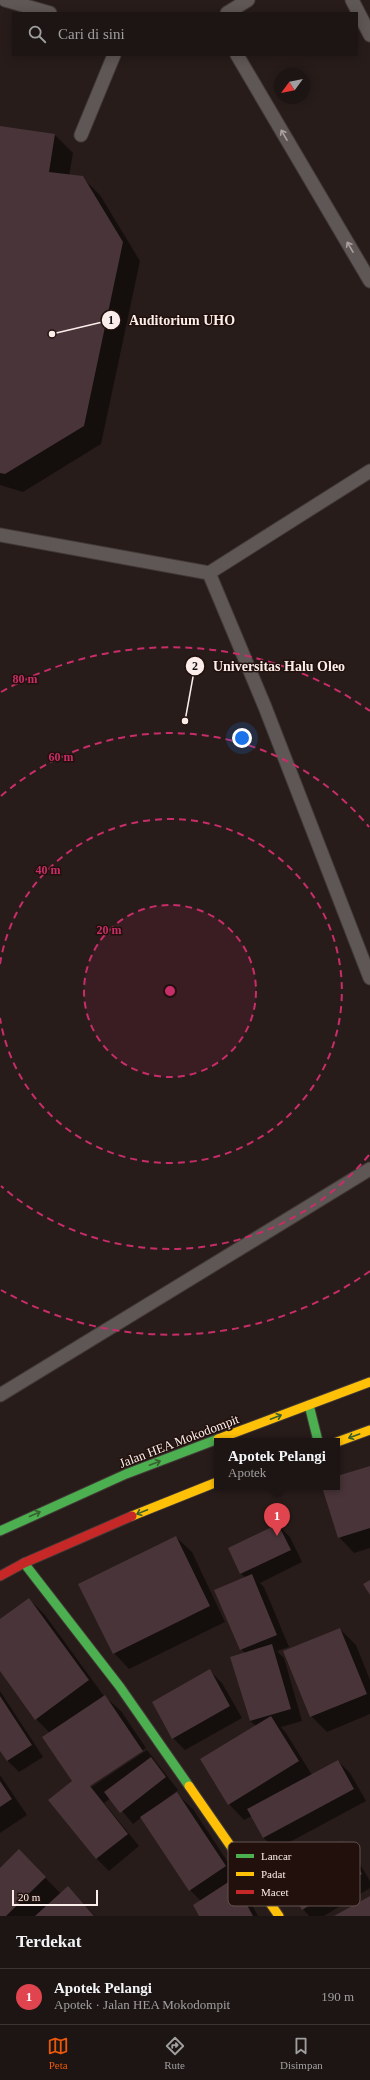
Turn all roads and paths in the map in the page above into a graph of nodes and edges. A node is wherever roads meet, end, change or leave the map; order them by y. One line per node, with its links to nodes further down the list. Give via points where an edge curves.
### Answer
1 (5, 0): 4 (lane)
2 (248, 0): 5 (lane)
3 (352, 0): 6 (lane)
4 (47, 12)
5 (230, 12)
6 (370, 35)
7 (114, 56): 9 (lane)
8 (238, 56): 10 (lane, one-way to 8)
9 (81, 135)
10 (370, 281)
11 (370, 471): 13 (lane)
12 (0, 535): 13 (lane)
13 (208, 573): 14 (lane, via 268,715)
14 (370, 978)
15 (370, 1169): 17 (lane)
16 (370, 1382): 18 (street, Jalan HEA Mokodompit)
17 (0, 1394)
18 (309, 1405): 20 (street, Jalan HEA Mokodompit, one-way to 18); 21 (street)
19 (370, 1430): 23 (street, one-way to 23)
20 (221, 1438)
21 (317, 1438)
22 (214, 1441): 25 (street, Jalan HEA Mokodompit, one-way to 22, via 126,1474)
23 (340, 1441)
24 (214, 1483): 26 (street, one-way to 26, via 95,1531)
25 (0, 1531)
26 (24, 1563): 27 (street); 28 (street, via 120,1687)
27 (0, 1576)
28 (228, 1843)
29 (272, 1906): 30 (street)
30 (279, 1916)

